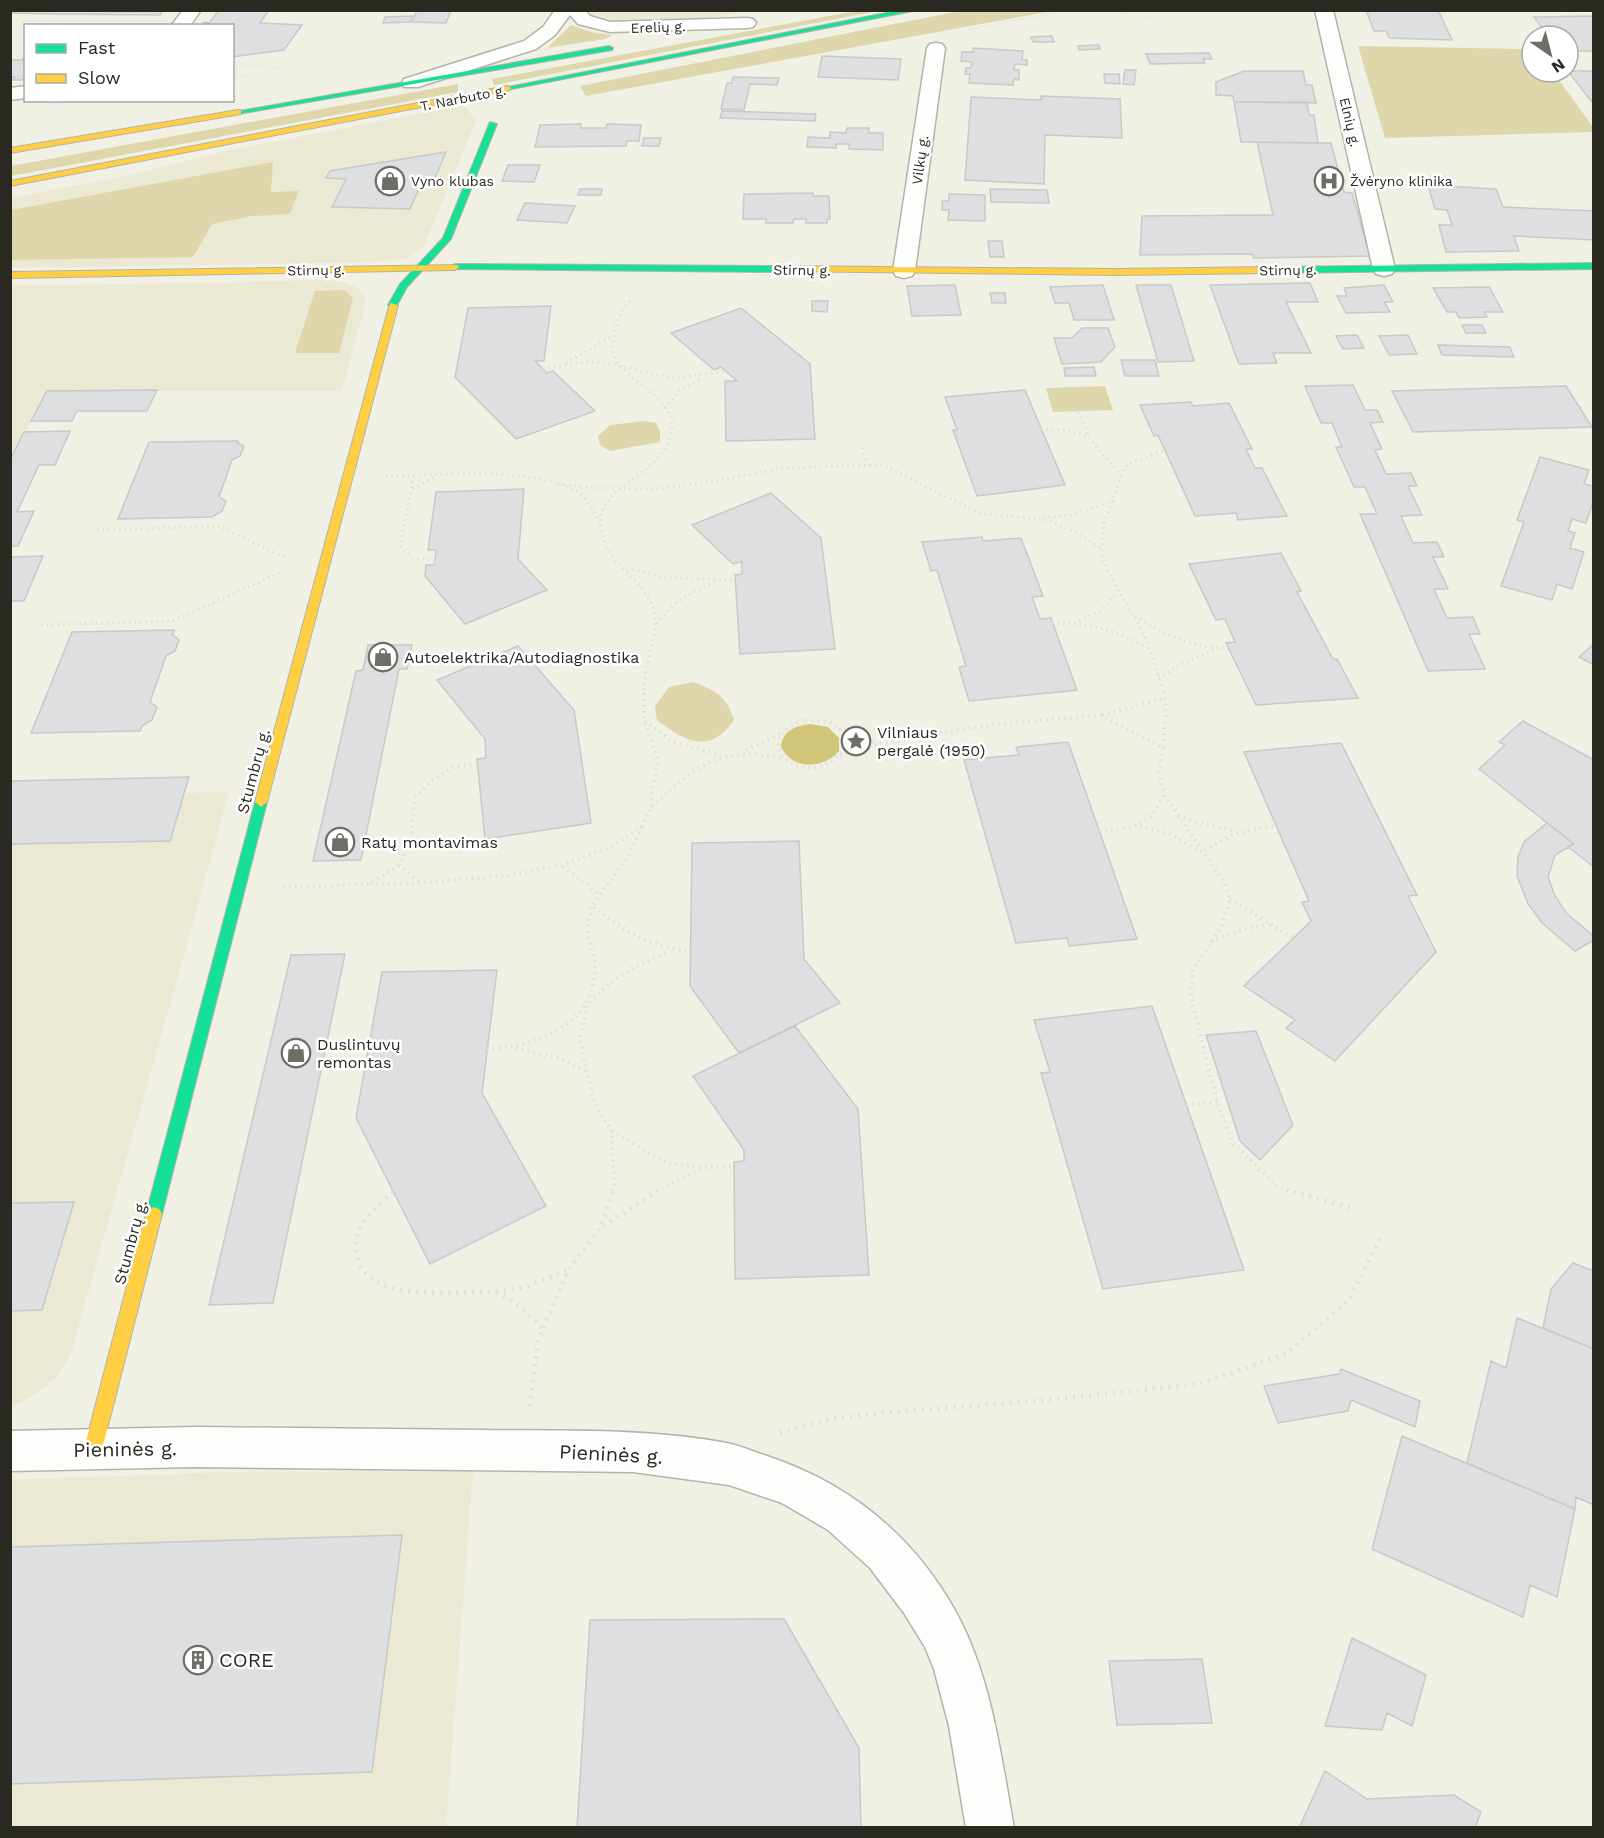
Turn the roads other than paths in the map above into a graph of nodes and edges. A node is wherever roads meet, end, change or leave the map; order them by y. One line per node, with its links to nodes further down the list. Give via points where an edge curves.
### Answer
1 (193, 10): 7 (street)
2 (564, 10): 11 (street, via 549,32 530,45)
3 (575, 10): 6 (street, Erelių g., via 584,20 610,27)
4 (915, 10): 14 (street, T. Narbuto g.)
5 (1324, 10): 17 (street, Elnių g.)
6 (753, 22): 8 (street)
7 (182, 24)
8 (656, 39)
9 (621, 45): 11 (street, T. Narbuto g.)
10 (936, 48): 18 (street, Vilkų g.)
11 (411, 83): 13 (street, T. Narbuto g.)
12 (493, 124): 16 (street, Stumbrų g., via 447,239)
13 (10, 151)
14 (10, 184)
15 (1593, 266): 17 (street, Stirnų g.)
16 (419, 269): 18 (street, Stirnų g.); 19 (street, Stirnų g.); 20 (street, Stumbrų g., via 394,301)
17 (1384, 269): 18 (street, Stirnų g.)
18 (904, 271)
19 (10, 275)
20 (93, 1449): 21 (street, Pieninės g.); 22 (street, Pieninės g., via 633,1452 729,1464 793,1486 843,1515 885,1553 941,1631 957,1668 972,1726)
21 (10, 1451)
22 (990, 1827)

